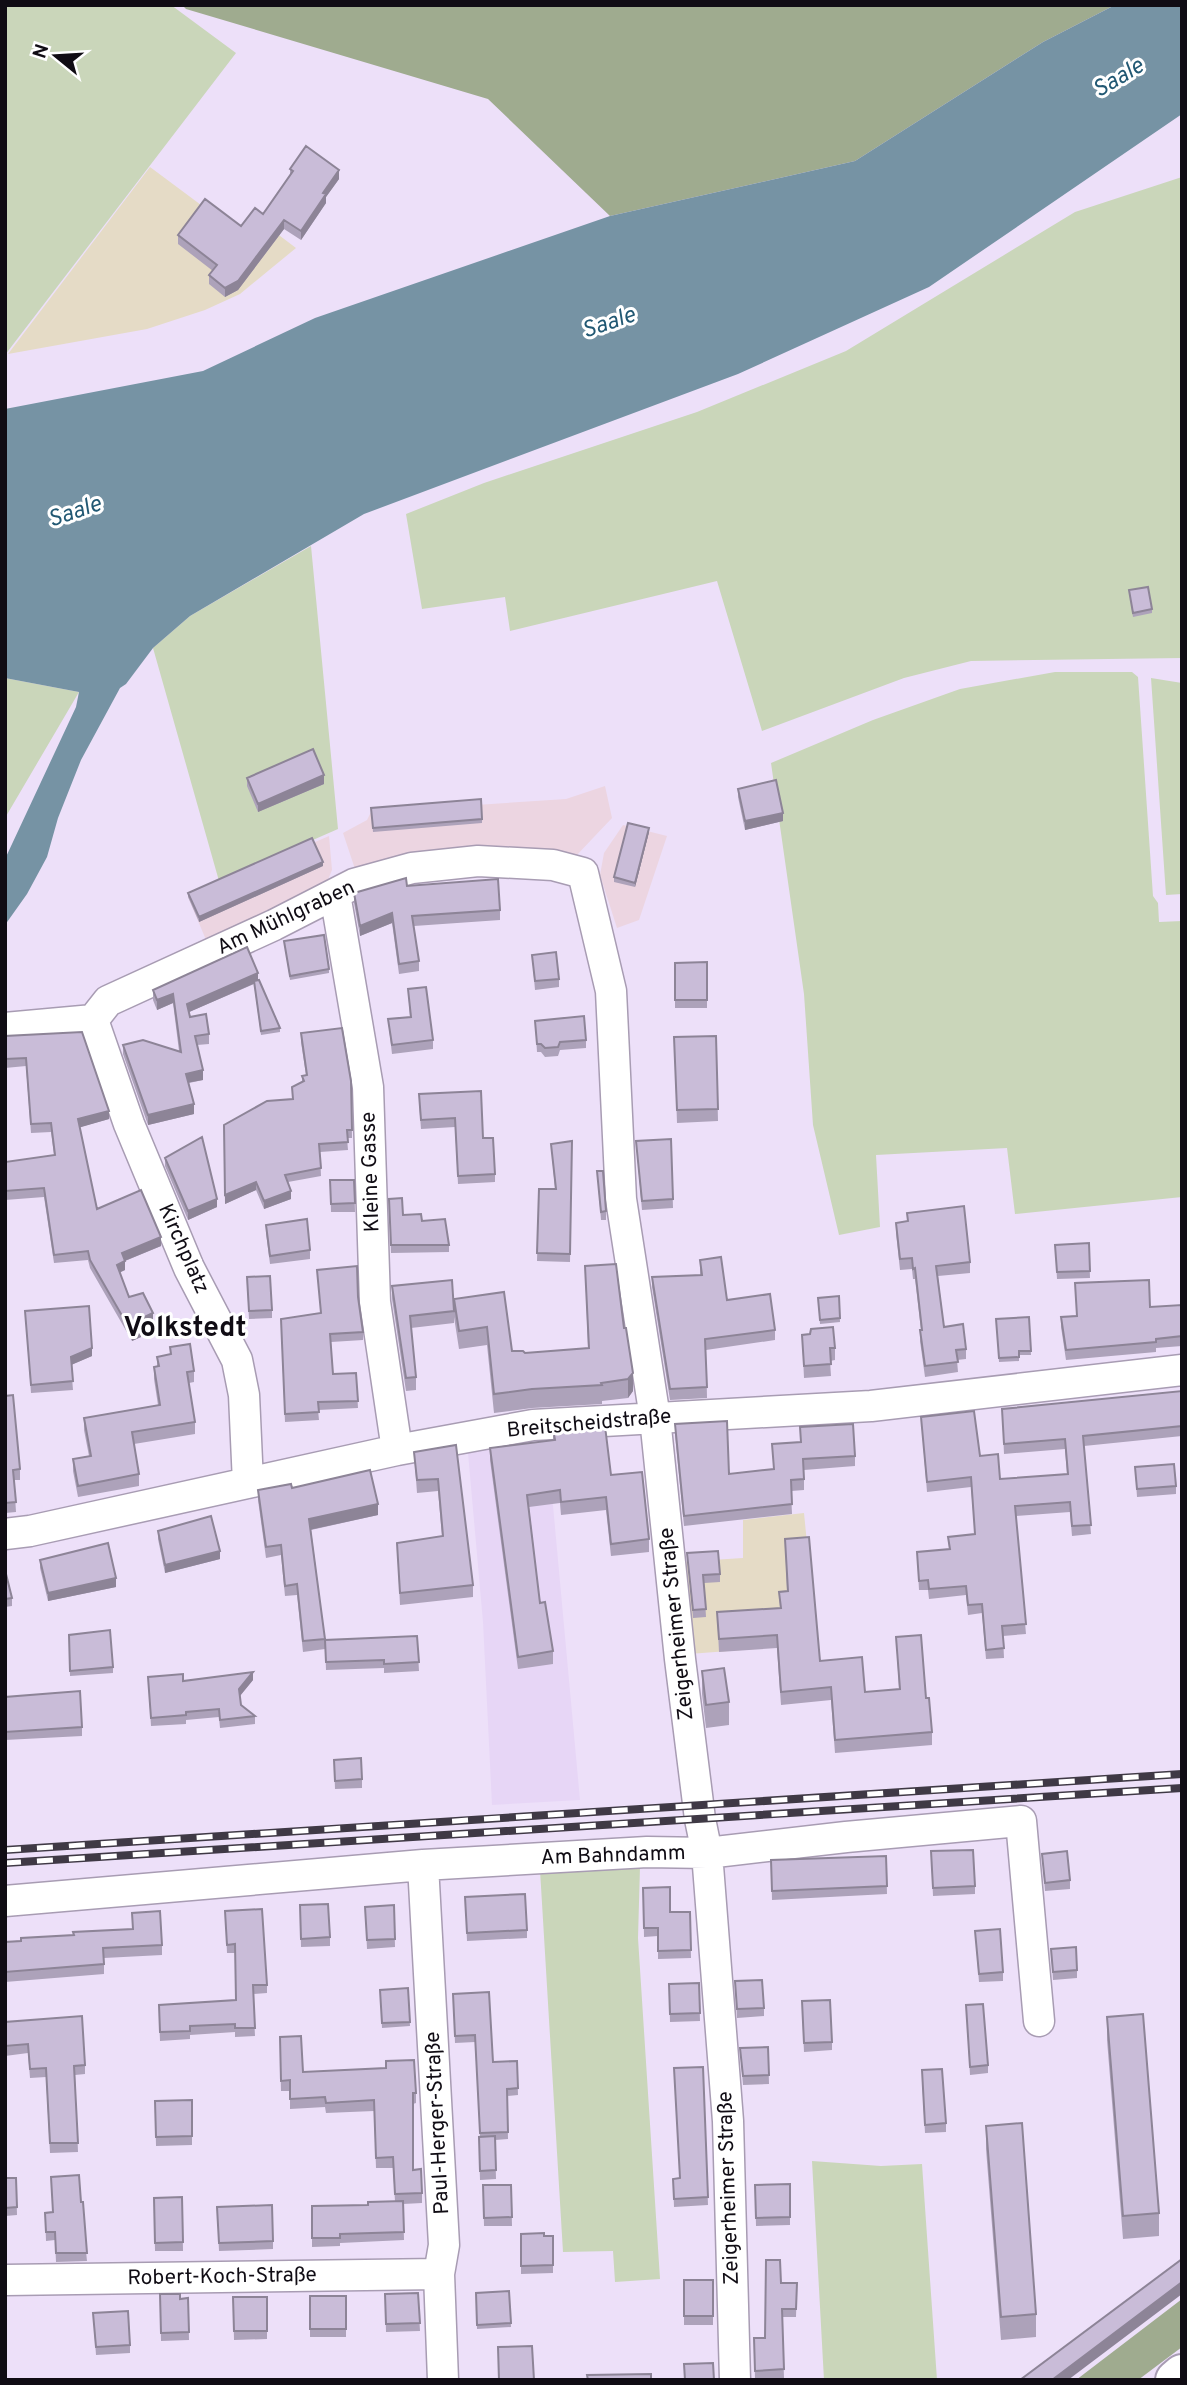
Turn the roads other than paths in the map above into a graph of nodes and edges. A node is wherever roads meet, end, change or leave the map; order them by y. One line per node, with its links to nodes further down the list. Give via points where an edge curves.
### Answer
1 (583, 873): 2 (street, Am Mühlgraben, via 553,865 478,861 412,868); 6 (street, Zeigerheimer Straße, via 611,991 621,1199)
2 (335, 894): 3 (street, Am Mühlgraben, via 108,1001); 7 (street, Kleine Gasse, via 368,1087 374,1302)
3 (93, 1020): 4 (street); 8 (street, Kirchplatz, via 129,1124 189,1268 237,1360 244,1395)
4 (5, 1028)
5 (1182, 1370): 6 (street, Breitscheidstraße, via 870,1406)
6 (655, 1418): 7 (street, Breitscheidstraße, via 533,1425); 10 (street, Zeigerheimer Straße, via 680,1659)
7 (397, 1450): 8 (street, Breitscheidstraße)
8 (248, 1483): 9 (street, Breitscheidstraße)
9 (5, 1534)
10 (707, 1853): 11 (street, Am Bahndamm, via 647,1852); 13 (street, Am Bahndamm, via 1021,1821); 18 (street, Zeigerheimer Straße, via 728,2121)
11 (423, 1865): 12 (street, Am Bahndamm); 14 (street, Paul-Herger-Straße, via 444,2245)
12 (5, 1901)
13 (1039, 2021)
14 (439, 2274): 15 (street, Robert-Koch-Straße); 17 (street, Paul-Herger-Straße)
15 (5, 2280)
16 (1182, 2374): 19 (main road)
17 (443, 2380)
18 (736, 2380)
19 (1175, 2380)

